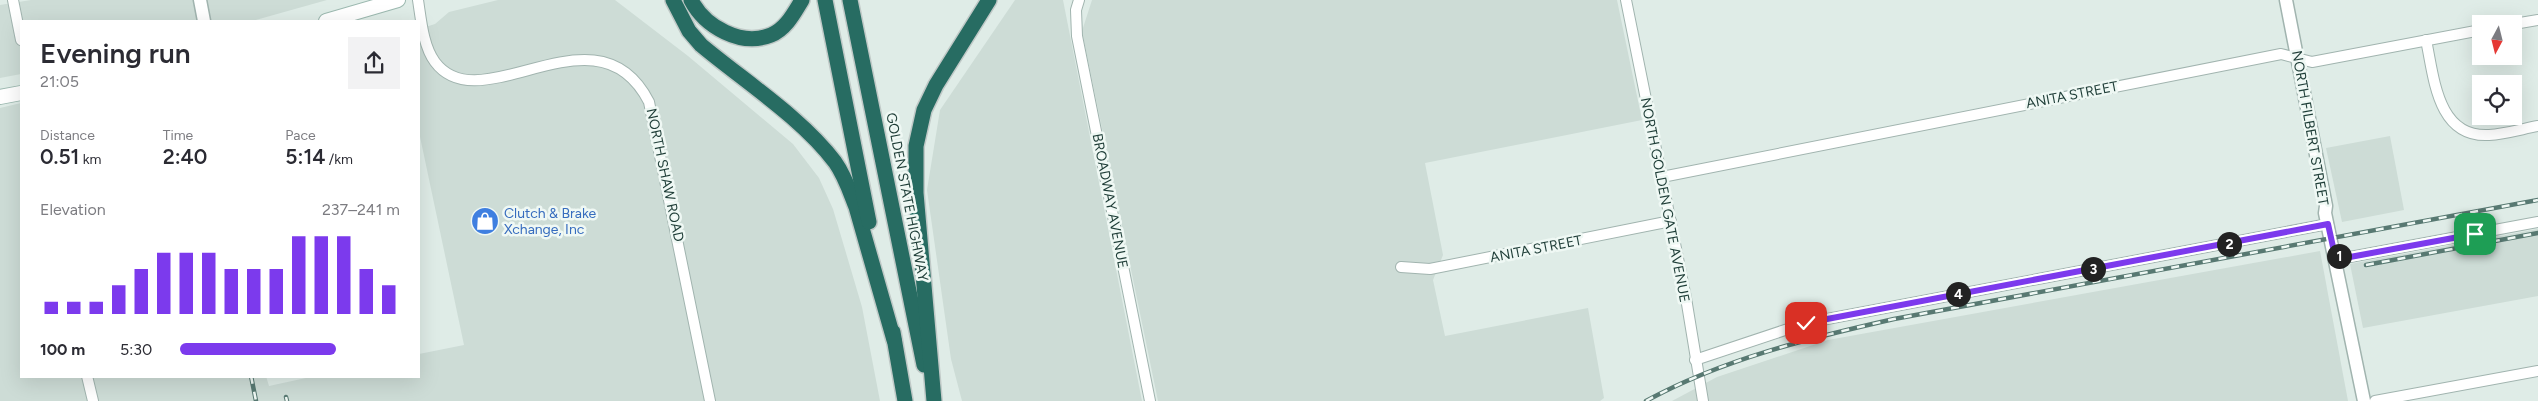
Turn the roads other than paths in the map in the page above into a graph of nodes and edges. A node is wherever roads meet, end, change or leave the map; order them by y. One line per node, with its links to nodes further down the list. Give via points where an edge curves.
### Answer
1 (13, 0): 19 (street)
2 (200, 0): 14 (street)
3 (398, 0): 15 (main road)
4 (418, 0): 36 (street, NORTH SHAW ROAD, via 431,55 441,68 455,77 476,80 587,58 616,64 643,89 649,102)
5 (673, 0): 31 (highway, via 689,32 701,45 802,126 836,163 856,208)
6 (691, 0): 7 (highway, via 705,20 718,29 754,37 771,34 784,25)
7 (802, 0)
8 (825, 0): 31 (highway)
9 (850, 0): 38 (highway, GOLDEN STATE HIGHWAY)
10 (989, 0): 38 (highway, via 936,85 924,110 916,146 916,193)
11 (1079, 0): 39 (street, BROADWAY AVENUE, via 1077,36)
12 (1627, 0): 25 (street, NORTH GOLDEN GATE AVENUE)
13 (2286, 0): 21 (street, NORTH FILBERT STREET)
14 (204, 20)
15 (329, 20)
16 (2538, 20): 17 (street)
17 (2522, 23)
18 (2472, 32): 20 (street, ANITA STREET)
19 (20, 35)
20 (2426, 40): 21 (street, ANITA STREET, via 2312,62); 24 (street, via 2439,102 2456,125 2471,133 2488,135)
21 (2297, 58): 25 (street, ANITA STREET, via 2281,54); 28 (street, NORTH FILBERT STREET)
22 (20, 93): 23 (main road)
23 (0, 97)
24 (2538, 126)
25 (1662, 177): 26 (street, NORTH GOLDEN GATE AVENUE)
26 (1671, 221): 30 (street, ANITA STREET, via 1436,268); 32 (street, NORTH GOLDEN GATE AVENUE)
27 (2538, 222): 29 (street, via 2350,257)
28 (2328, 224): 29 (street, NORTH FILBERT STREET); 32 (street, via 1806,323)
29 (2335, 256): 41 (street, NORTH FILBERT STREET)
30 (1401, 267)
31 (894, 340): 37 (highway)
32 (1696, 360): 40 (street, NORTH GOLDEN GATE AVENUE)
33 (2538, 371): 42 (street)
34 (87, 378): 35 (street)
35 (93, 401)
36 (710, 401)
37 (905, 401)
38 (933, 401)
39 (1150, 401)
40 (1703, 401)
41 (2364, 401)
42 (2375, 401)

